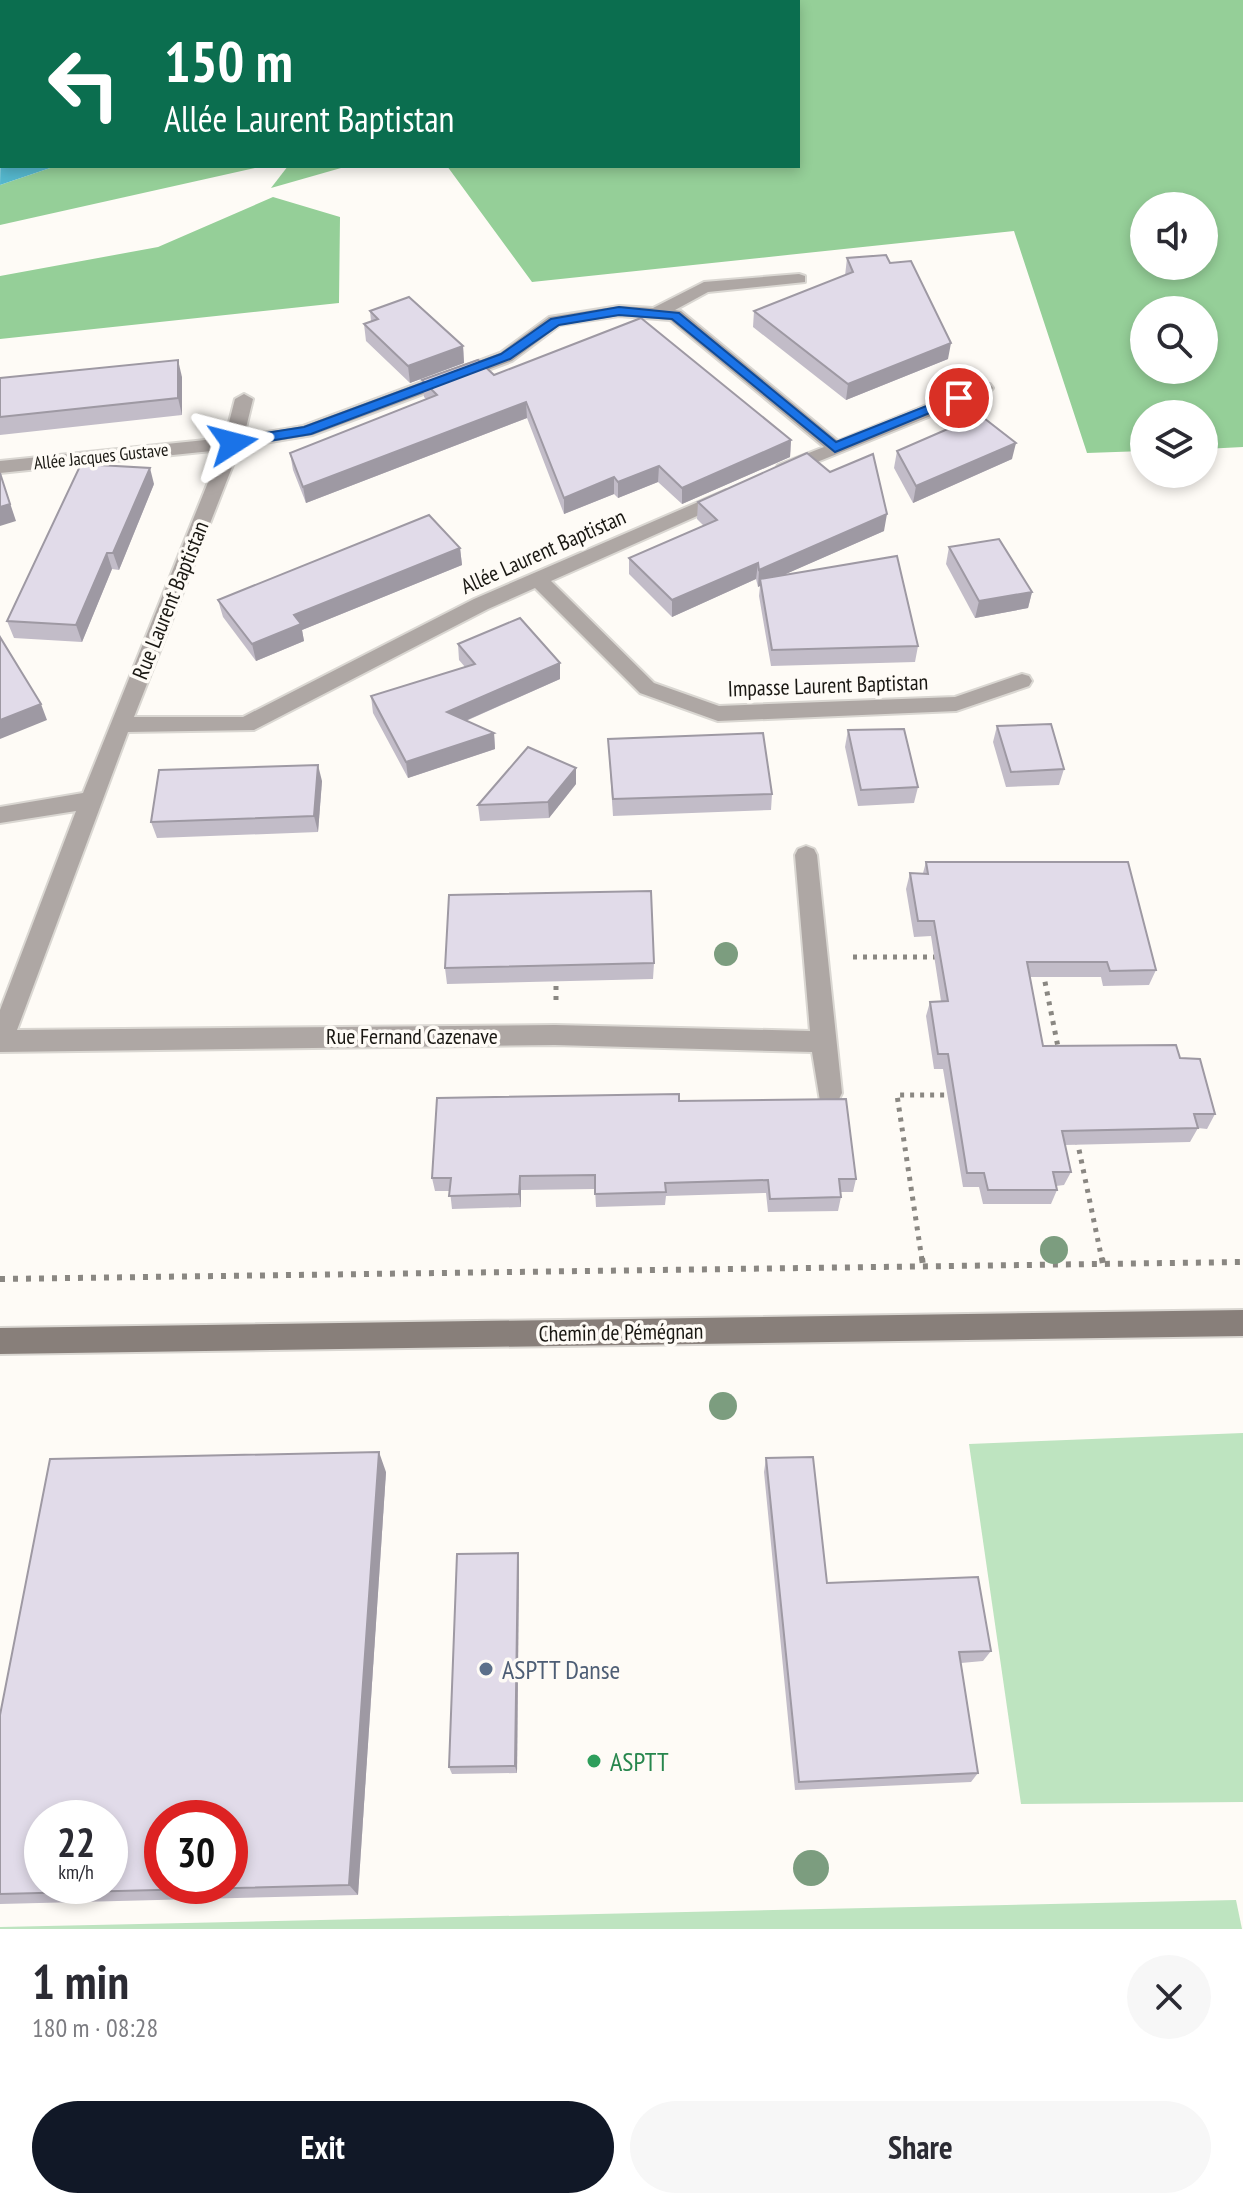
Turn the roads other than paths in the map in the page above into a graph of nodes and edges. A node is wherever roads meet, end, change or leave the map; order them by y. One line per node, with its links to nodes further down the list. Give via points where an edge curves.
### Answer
1 (799, 279): 2 (street, via 704,287)
2 (655, 314): 5 (street, Allée Jacques Gustave, via 619,311 555,321 506,357 307,431); 6 (street, Allée Jacques Gustave, via 675,315)
3 (984, 388): 6 (street, Allée Laurent Baptistan)
4 (244, 399): 5 (street, Rue Laurent Baptistan)
5 (233, 443): 7 (street, Allée Jacques Gustave); 10 (street, Rue Laurent Baptistan)
6 (835, 447): 8 (street, Allée Laurent Baptistan)
7 (0, 467)
8 (537, 579): 9 (street, Impasse Laurent Baptistan, via 647,688 718,714 956,704); 10 (street, Allée Laurent Baptistan, via 246,725)
9 (1022, 681)
10 (120, 724): 11 (street, Rue Laurent Baptistan)
11 (92, 800): 12 (street); 14 (street, Rue Laurent Baptistan)
12 (3, 808)
13 (806, 855): 15 (street)
14 (0, 1041): 15 (street, Rue Fernand Cazenave, via 555,1035)
15 (823, 1042): 16 (street)
16 (829, 1093)
17 (1243, 1323): 18 (street, Chemin de Pémégnan)
18 (0, 1341)

